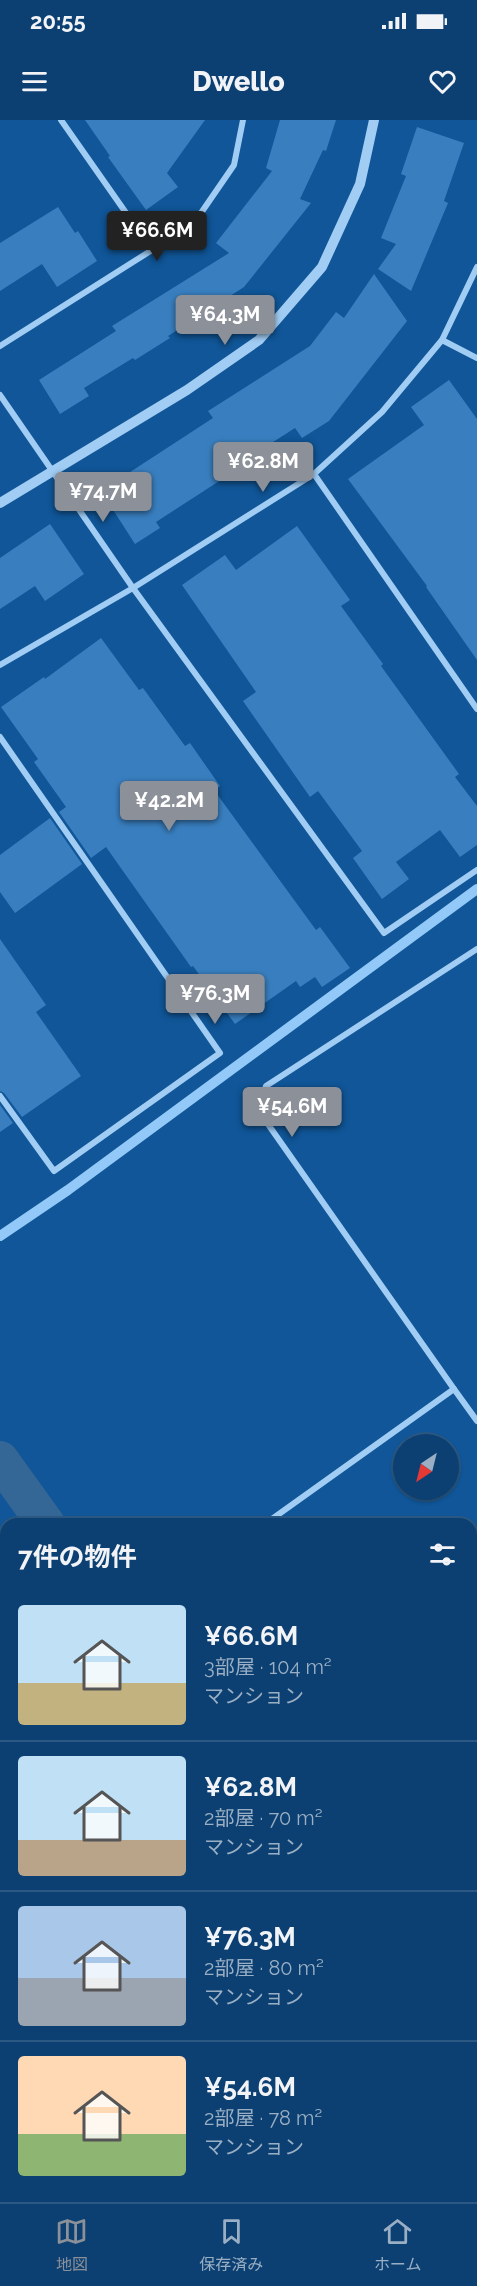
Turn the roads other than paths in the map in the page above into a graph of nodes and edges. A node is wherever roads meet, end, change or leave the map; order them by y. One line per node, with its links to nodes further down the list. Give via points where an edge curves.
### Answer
1 (61, 120): 4 (street)
2 (243, 120): 4 (street, via 234,165 201,213)
3 (374, 120): 10 (street, via 360,184 322,267 259,340 187,390)
4 (152, 250): 7 (street)
5 (477, 267): 6 (street)
6 (442, 340): 8 (street); 11 (street, via 382,412)
7 (0, 346)
8 (477, 358)
9 (0, 395): 10 (street)
10 (54, 471): 12 (street); 13 (street)
11 (314, 474): 13 (street); 15 (street)
12 (0, 503)
13 (133, 588): 14 (street); 17 (street, via 384,933)
14 (0, 665)
15 (477, 709)
16 (0, 737): 19 (street, via 220,1053 54,1171)
17 (477, 870)
18 (477, 949): 20 (street, via 266,1086 258,1110)
19 (0, 1096)
20 (454, 1389): 21 (street); 22 (street)
21 (477, 1420)
22 (273, 1518)

